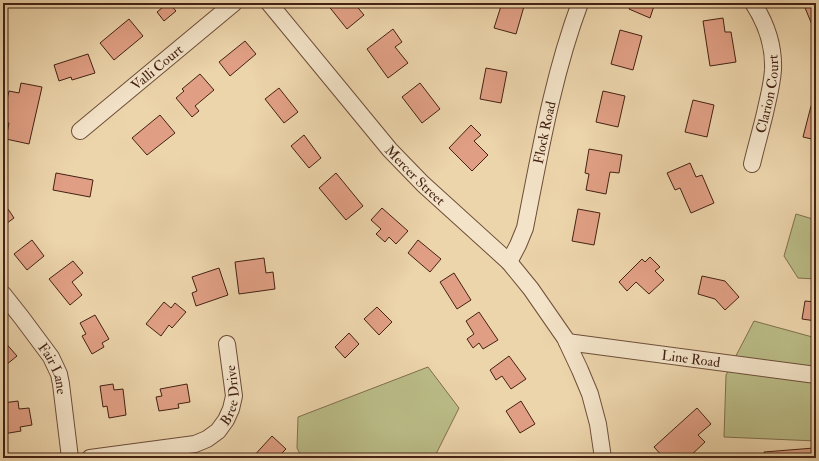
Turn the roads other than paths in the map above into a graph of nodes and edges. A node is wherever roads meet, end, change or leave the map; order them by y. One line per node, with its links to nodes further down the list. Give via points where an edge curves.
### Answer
1 (234, 3): 5 (street, Valli Court)
2 (269, 3): 7 (street, Mercer Street, via 390,150 423,184)
3 (580, 3): 7 (street, Flock Road, via 563,52 552,96 525,228)
4 (753, 3): 6 (street, Clarion Court, via 768,32 773,70 771,90)
5 (80, 131)
6 (752, 164)
7 (509, 262): 9 (street, Mercer Street, via 550,315)
8 (3, 294): 12 (street, Fair Lane, via 52,357 59,374)
9 (567, 342): 11 (street, Line Road); 14 (street, Mercer Street, via 590,394)
10 (228, 344): 13 (street, Bree Drive, via 234,396 226,420 218,431 208,439 195,444)
11 (816, 375)
12 (70, 458)
13 (90, 458)
14 (603, 458)

